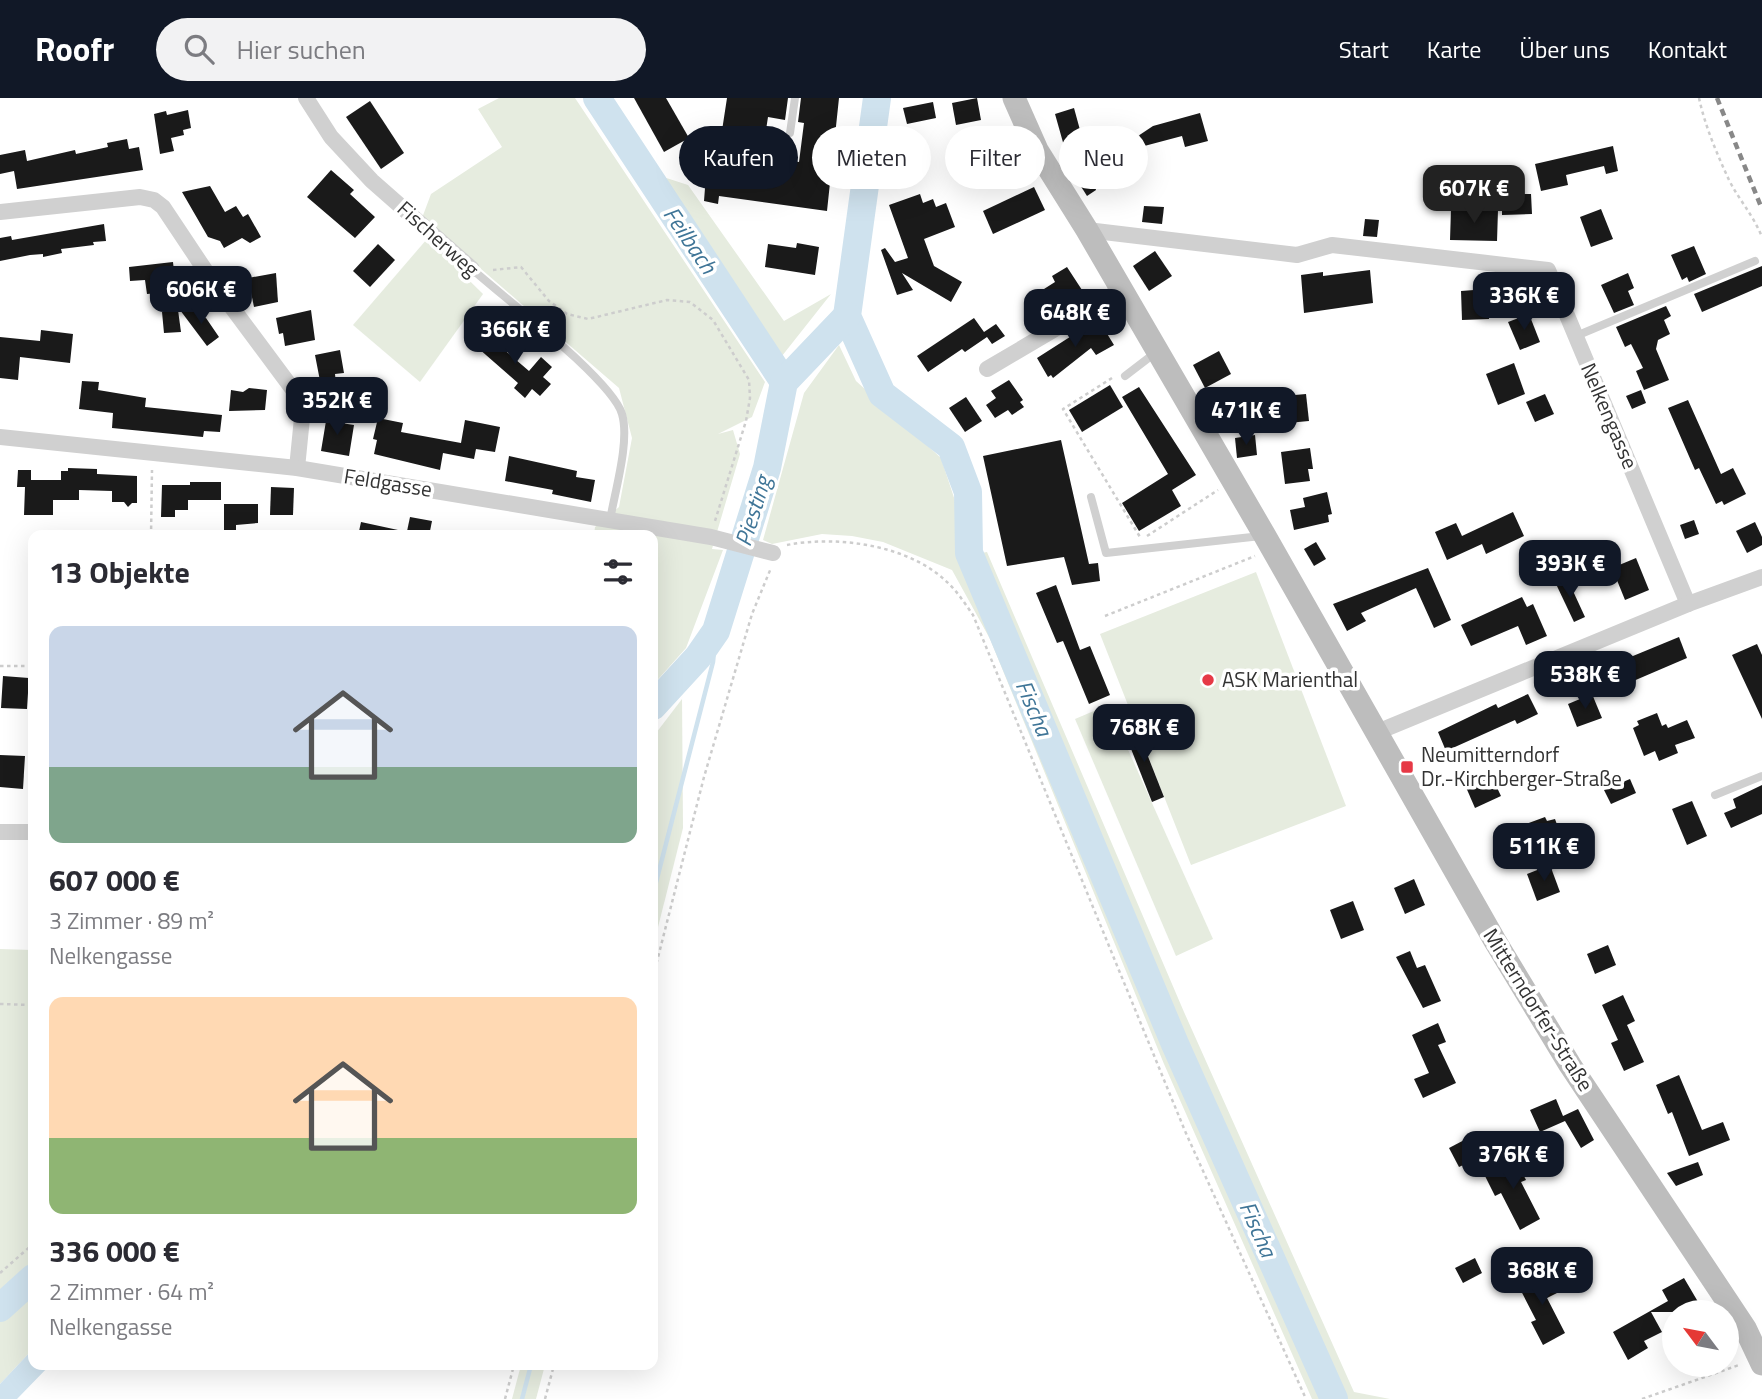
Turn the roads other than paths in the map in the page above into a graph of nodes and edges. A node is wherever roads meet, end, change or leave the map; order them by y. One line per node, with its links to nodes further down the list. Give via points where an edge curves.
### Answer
1 (306, 98): 8 (street, Fischerweg, via 331,137 372,181)
2 (795, 98): 4 (lane)
3 (1014, 98): 6 (street, Mitterndorfer-Straße, via 1037,150)
4 (791, 126)
5 (0, 212): 15 (street, via 140,197 158,202 297,395 302,418)
6 (1087, 230): 9 (street, Mitterndorfer-Straße); 10 (street, Nelkengasse, via 1297,255 1332,245 1548,270)
7 (1755, 261): 10 (lane)
8 (474, 271): 17 (lane, Fischerweg, via 573,357 622,412 625,432)
9 (1121, 290): 11 (street, Mitterndorfer-Straße); 12 (street)
10 (1576, 336): 21 (street, Nelkengasse)
11 (1157, 351): 13 (lane); 18 (street, Mitterndorfer-Straße)
12 (987, 369)
13 (1125, 376)
14 (0, 437): 15 (street, Feldgasse)
15 (297, 468): 17 (street, Feldgasse)
16 (1091, 497): 18 (lane, via 1106,553)
17 (610, 520): 19 (street, Feldgasse)
18 (1269, 542): 22 (street, Mitterndorfer-Straße)
19 (765, 551)
20 (1762, 577): 21 (street)
21 (1688, 604): 22 (street)
22 (1375, 733): 27 (street, Mitterndorfer-Straße, via 1570,1065 1745,1328)
23 (1762, 776): 24 (lane)
24 (1716, 795)
25 (0, 832): 26 (street)
26 (28, 832)
27 (1760, 1361)

